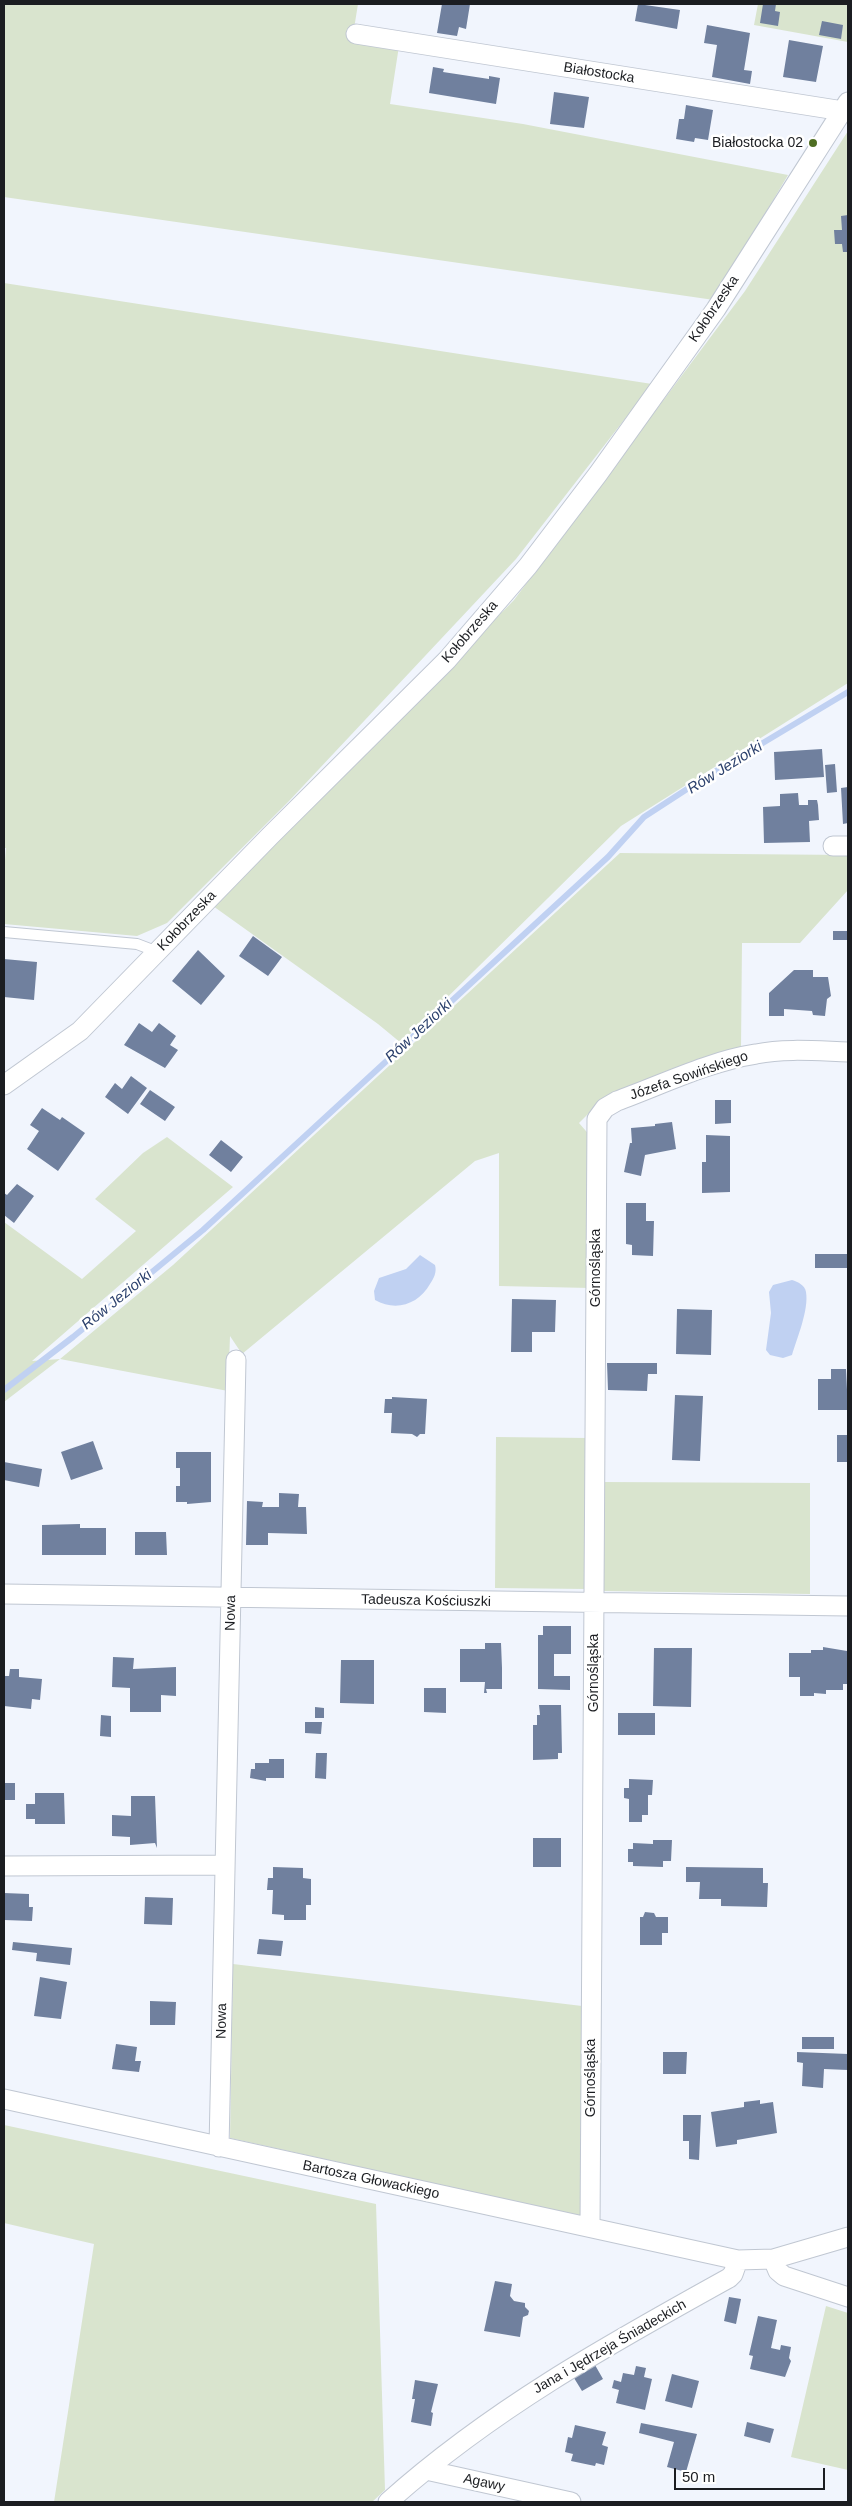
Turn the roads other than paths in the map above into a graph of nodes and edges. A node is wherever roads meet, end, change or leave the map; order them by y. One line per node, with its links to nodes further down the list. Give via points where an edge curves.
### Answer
1 (356, 34): 2 (street, Białostocka)
2 (845, 106): 4 (street, Kołobrzeska, via 716,309 528,566 447,660)
3 (4, 932): 4 (lane, via 137,944)
4 (158, 952): 6 (street, Kołobrzeska, via 80,1031)
5 (848, 1052): 7 (street, Józefa Sowińskiego, via 792,1050 727,1061 617,1101)
6 (6, 1080)
7 (597, 1119): 11 (street, Górnośląska)
8 (236, 1360): 10 (street, Nowa)
9 (4, 1594): 10 (street, Tadeusza Kościuszki)
10 (232, 1598): 11 (street, Tadeusza Kościuszki); 13 (street, Nowa)
11 (595, 1603): 12 (street, Tadeusza Kościuszki); 17 (street, Górnośląska)
12 (848, 1606)
13 (224, 1865): 14 (street); 16 (street, Nowa)
14 (4, 1866)
15 (4, 2099): 16 (street, Bartosza Głowackiego)
16 (219, 2147): 17 (street, Bartosza Głowackiego)
17 (590, 2228): 20 (street, Bartosza Głowackiego)
18 (848, 2237): 19 (street)
19 (773, 2259): 20 (street); 21 (street, via 784,2276)
20 (738, 2260): 22 (street, Jana i Jędrzeja Śniadeckich, via 729,2278 499,2413)
21 (848, 2297)
22 (426, 2470): 23 (street, Jana i Jędrzeja Śniadeckich); 24 (street, Agawy)
23 (388, 2502)
24 (571, 2502)

